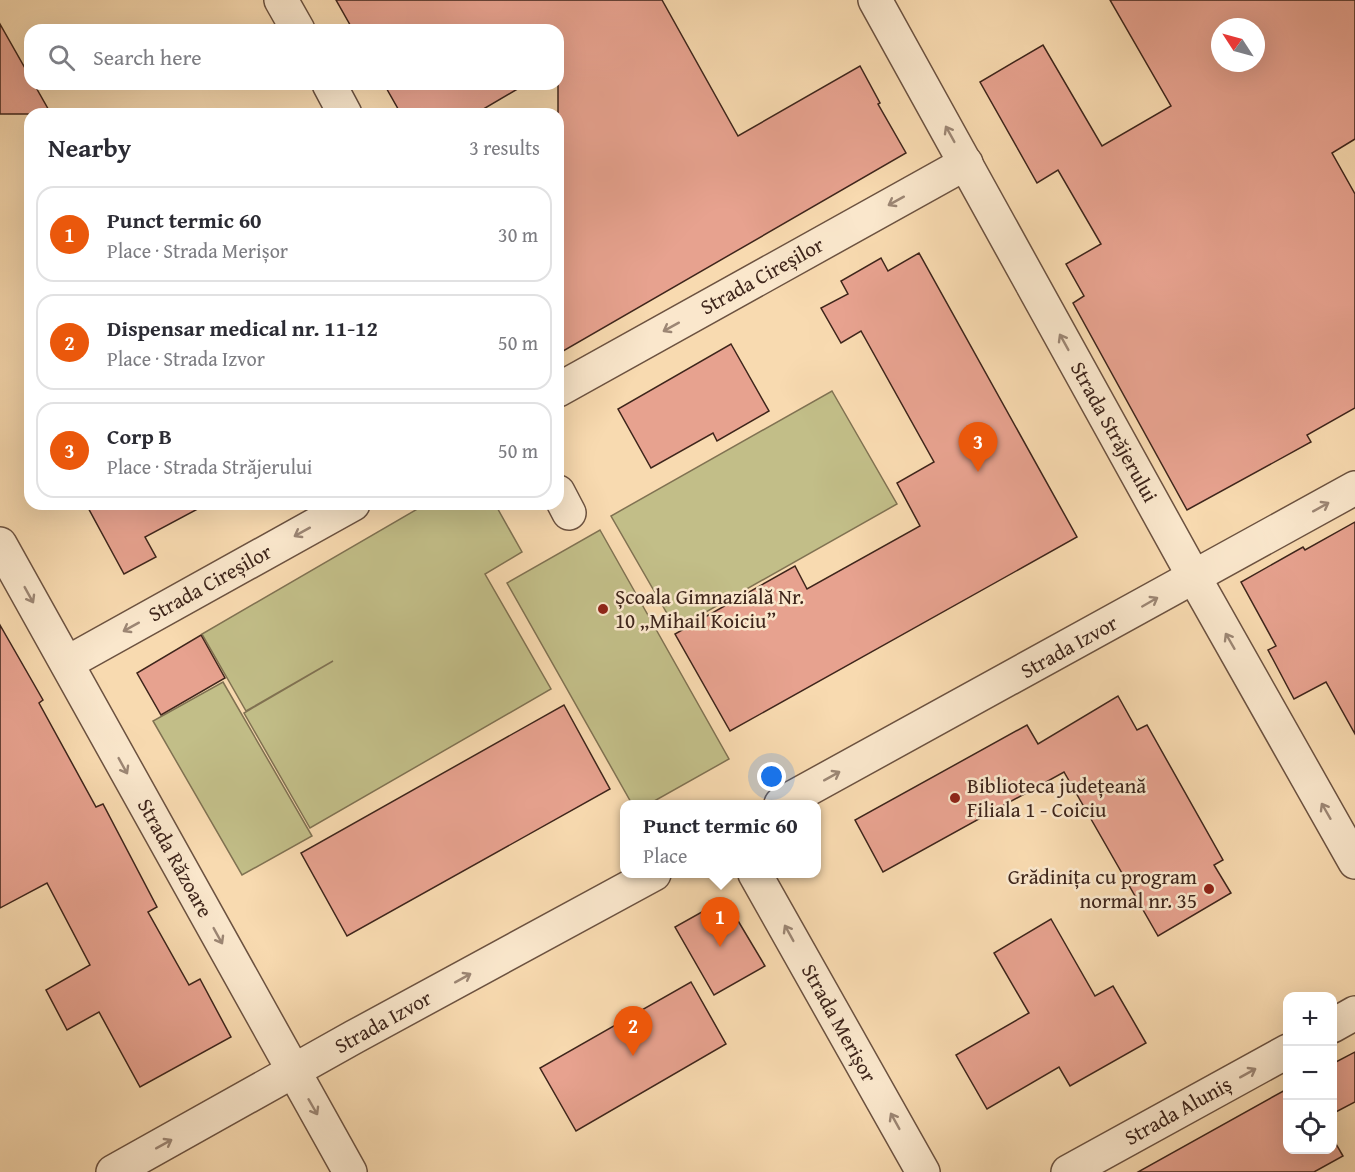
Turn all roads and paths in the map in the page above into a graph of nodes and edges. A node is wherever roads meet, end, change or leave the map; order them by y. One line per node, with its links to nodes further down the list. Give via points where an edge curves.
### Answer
1 (281, 0): 3 (street)
2 (875, 0): 6 (street, Strada Străjerului, one-way to 2)
3 (295, 24)
4 (331, 90): 5 (street)
5 (342, 108)
6 (966, 163): 7 (street, Strada Cireșilor, one-way to 7); 11 (street, Strada Străjerului, one-way to 6)
7 (564, 387)
8 (1355, 488): 11 (street, Strada Izvor, one-way to 8)
9 (342, 510): 12 (street, Strada Cireșilor, one-way to 12)
10 (0, 544): 12 (street, Strada Răzoare, one-way to 12)
11 (1194, 577): 13 (street, Strada Izvor, one-way to 11); 14 (street, Strada Străjerului, one-way to 11)
12 (67, 663): 20 (street, Strada Răzoare, one-way to 20)
13 (788, 800)
14 (1355, 862)
15 (645, 878): 20 (street, Strada Izvor, one-way to 15)
16 (758, 878): 23 (street, Strada Merișor, one-way to 16)
17 (1355, 1013): 18 (street)
18 (1337, 1023)
19 (1283, 1053): 24 (street, Strada Aluniș, one-way to 19)
20 (293, 1072): 21 (street, Strada Izvor, one-way to 20); 22 (street, Strada Răzoare, one-way to 22)
21 (113, 1172)
22 (350, 1172)
23 (923, 1172)
24 (1068, 1172)

